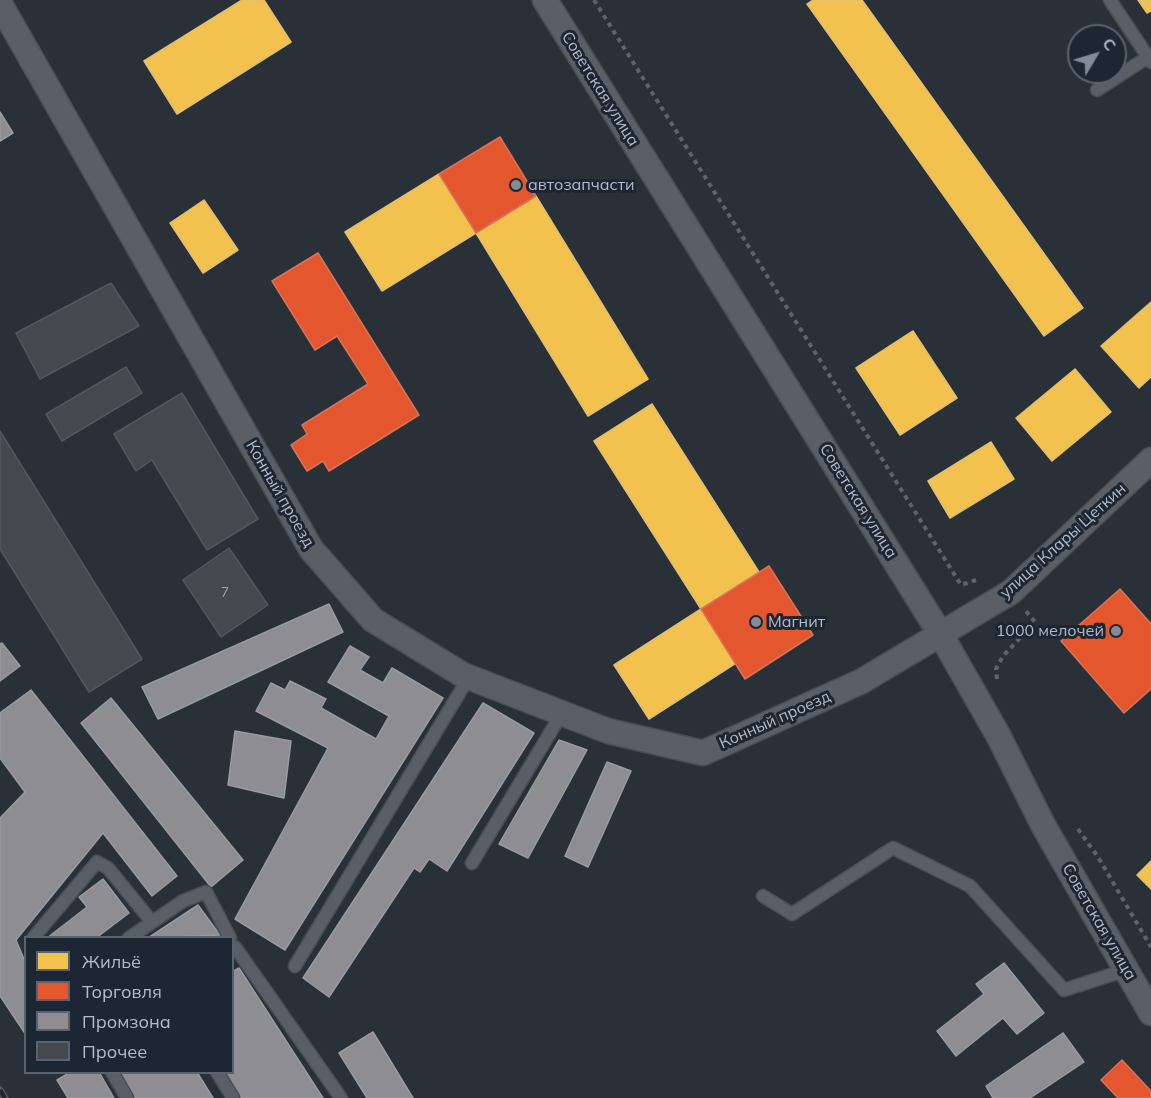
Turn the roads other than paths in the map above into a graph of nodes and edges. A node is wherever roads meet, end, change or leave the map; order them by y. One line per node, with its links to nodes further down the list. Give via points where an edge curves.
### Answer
1 (545, 0): 7 (street, Советская улица)
2 (1110, 0): 4 (lane)
3 (0, 4): 8 (street, Конный проезд, via 311,549 373,620)
4 (1150, 58): 5 (lane)
5 (1097, 90)
6 (1151, 460): 7 (street, улица Клары Цеткин, via 1011,592)
7 (941, 635): 9 (street, Конный проезд, via 862,681 703,753 608,731); 18 (street, Советская улица)
8 (470, 677): 9 (street, Конный проезд); 17 (lane)
9 (562, 713): 10 (lane)
10 (472, 863)
11 (763, 896): 18 (lane, via 792,914 893,848 970,886 1064,990)
12 (152, 922): 13 (lane, via 108,868 97,862); 14 (lane); 15 (lane, via 183,901 206,892)
13 (35, 936)
14 (132, 936)
15 (229, 936)
16 (234, 944): 24 (lane)
17 (295, 966)
18 (1126, 970): 19 (street, Советская улица)
19 (1151, 1013)
20 (113, 1074): 22 (lane)
21 (218, 1074): 23 (lane)
22 (127, 1098)
23 (233, 1098)
24 (341, 1098)

